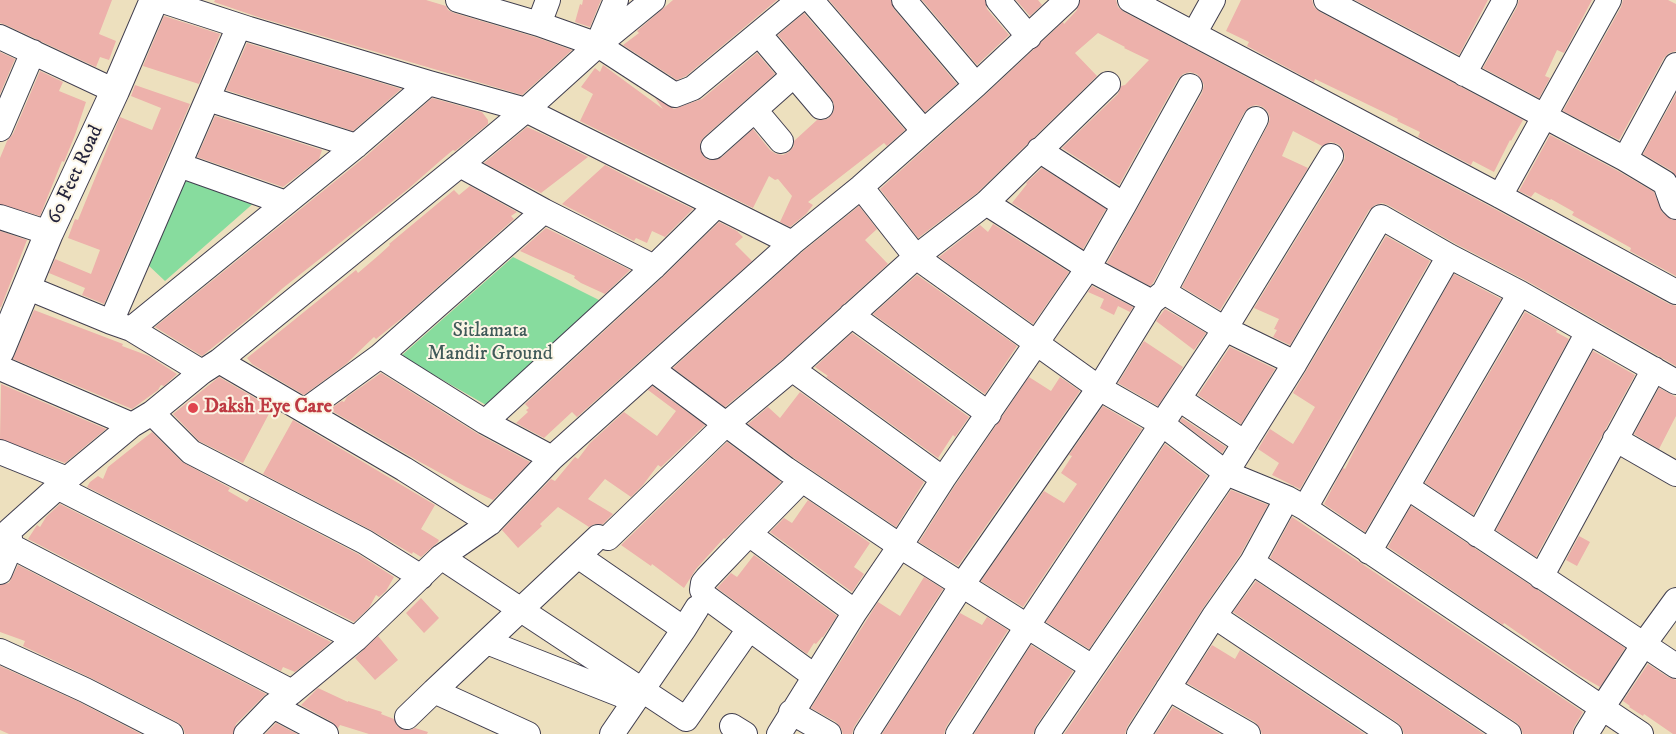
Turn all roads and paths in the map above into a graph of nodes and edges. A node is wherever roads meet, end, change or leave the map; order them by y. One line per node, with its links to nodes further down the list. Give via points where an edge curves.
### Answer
1 (154, 0): 32 (main road, 60 Feet Road)
2 (160, 0): 18 (street)
3 (458, 0): 17 (street)
4 (548, 0): 17 (street)
5 (616, 0): 23 (street)
6 (653, 0): 23 (street)
7 (799, 0): 19 (street)
8 (812, 0): 40 (street)
9 (904, 0): 30 (street)
10 (998, 0): 22 (street)
11 (1067, 0): 22 (street)
12 (1130, 0): 20 (street)
13 (1213, 0): 20 (street)
14 (1326, 0): 26 (street)
15 (1505, 0): 26 (street)
16 (1609, 0): 37 (street)
17 (539, 24): 23 (street)
18 (239, 26): 28 (street); 33 (street)
19 (758, 34): 23 (street, via 692,88 675,95); 27 (street)
20 (1194, 34): 50 (street)
21 (0, 37): 24 (street)
22 (1029, 37): 30 (street)
23 (598, 45): 35 (street)
24 (33, 52): 32 (street); 39 (street)
25 (1676, 65): 46 (street)
26 (1464, 74): 37 (street)
27 (794, 75): 34 (street); 36 (street)
28 (429, 83): 35 (street); 42 (street)
29 (1108, 84): 44 (street)
30 (976, 85): 40 (street)
31 (1190, 86): 53 (street)
32 (115, 91): 58 (main road, 60 Feet Road)
33 (208, 99): 42 (street); 47 (street)
34 (821, 107)
35 (526, 110): 48 (street); 54 (street)
36 (755, 110): 41 (street); 43 (street)
37 (1543, 117): 46 (street); 50 (street)
38 (1256, 119): 67 (street)
39 (0, 129)
40 (923, 130): 49 (street)
41 (781, 141)
42 (356, 146): 51 (street)
43 (713, 147)
44 (1038, 150): 52 (street); 53 (street)
45 (1331, 156): 71 (street)
46 (1625, 159): 55 (street, via 1666,183)
47 (179, 165): 51 (street); 70 (street)
48 (460, 165): 56 (street); 77 (street)
49 (861, 187): 59 (street); 61 (street)
50 (1500, 196): 65 (street)
51 (286, 203): 70 (street)
52 (986, 203): 61 (street); 63 (street)
53 (1124, 205): 63 (street)
54 (716, 206): 59 (street); 62 (street)
55 (1676, 207)
56 (544, 211): 62 (street); 75 (street)
57 (0, 217): 58 (street)
58 (49, 233): 64 (main road, 60 Feet Road)
59 (792, 243): 81 (street)
60 (1448, 256): 66 (street); 76 (street, via 1381,217); 101 (street)
61 (916, 257): 68 (street); 73 (street)
62 (654, 267): 88 (street)
63 (1088, 268): 67 (street); 73 (street)
64 (26, 287): 69 (main road, 60 Feet Road); 70 (street)
65 (1676, 292)
66 (1520, 293): 72 (street); 100 (street)
67 (1158, 297): 71 (street); 83 (street)
68 (851, 316): 79 (street); 86 (street)
69 (5, 321): 74 (main road, 60 Feet Road)
70 (121, 326): 77 (street)
71 (1225, 329): 76 (street); 84 (street)
72 (1588, 332): 80 (street); 105 (street)
73 (1037, 344): 83 (street); 86 (street)
74 (0, 351)
75 (380, 356): 85 (street); 88 (street)
76 (1295, 363): 92 (street)
77 (210, 366): 85 (street); 87 (street)
78 (0, 368): 87 (street)
79 (792, 369): 90 (street); 97 (street)
80 (1654, 369): 82 (street); 91 (street)
81 (652, 370): 90 (street); 94 (street)
82 (1676, 382)
83 (1099, 388): 89 (street); 114 (street)
84 (1179, 399): 89 (street); 92 (street)
85 (306, 410): 102 (street)
86 (989, 414): 97 (street)
87 (142, 419): 99 (street); 113 (street, via 191,452 365,542)
88 (485, 422): 94 (street)
89 (1162, 424): 95 (street); 120 (street)
90 (725, 425): 98 (street); 108 (street)
91 (1615, 439): 96 (street); 112 (street)
92 (1244, 443): 95 (street)
93 (0, 452): 99 (street)
94 (552, 458): 102 (street)
95 (1226, 473): 101 (street); 128 (street)
96 (1676, 474)
97 (943, 479): 106 (street)
98 (802, 480): 103 (street); 106 (street)
99 (62, 483): 104 (street); 122 (street)
100 (1407, 487): 105 (street); 107 (street)
101 (1296, 503): 107 (street); 110 (street)
102 (490, 523): 109 (street)
103 (749, 534): 118 (street); 129 (street, via 707,578 702,590 705,596)
104 (6, 535): 111 (street); 133 (street)
105 (1478, 535): 112 (street)
106 (900, 546): 114 (street); 118 (street)
107 (1369, 552): 134 (street)
108 (578, 556): 117 (street); 121 (street)
109 (441, 557): 113 (street); 117 (street)
110 (1252, 562): 119 (street); 150 (street)
111 (0, 572)
112 (1541, 577): 125 (street)
113 (421, 578): 122 (street)
114 (962, 585): 120 (street); 144 (street)
115 (1676, 600): 125 (street)
116 (697, 608): 121 (street)
117 (522, 609): 124 (street); 132 (street)
118 (854, 612): 129 (street)
119 (1214, 616): 130 (street); 149 (street)
120 (1028, 625): 128 (street); 145 (street)
121 (684, 629): 132 (street)
122 (356, 639): 133 (street)
123 (742, 639): 132 (street, via 686,719)
124 (487, 642): 131 (street); 132 (street)
125 (1644, 644): 127 (street); 134 (street)
126 (0, 651): 137 (street)
127 (1676, 666)
128 (1092, 667): 146 (street)
129 (814, 676): 135 (street)
130 (1168, 688): 147 (street); 148 (street)
131 (434, 691): 136 (street); 140 (street)
132 (638, 695): 141 (street)
133 (282, 699): 138 (street); 139 (street)
134 (1602, 708): 151 (street); 152 (street)
135 (791, 712): 142 (street); 143 (street)
136 (407, 717)
137 (171, 734)
138 (246, 734)
139 (326, 734)
140 (528, 734)
141 (612, 734)
142 (778, 734)
143 (829, 734)
144 (866, 734)
145 (958, 734)
146 (1047, 734)
147 (1138, 734)
148 (1248, 734)
149 (1390, 734)
150 (1509, 734)
151 (1586, 734)
152 (1641, 734)

